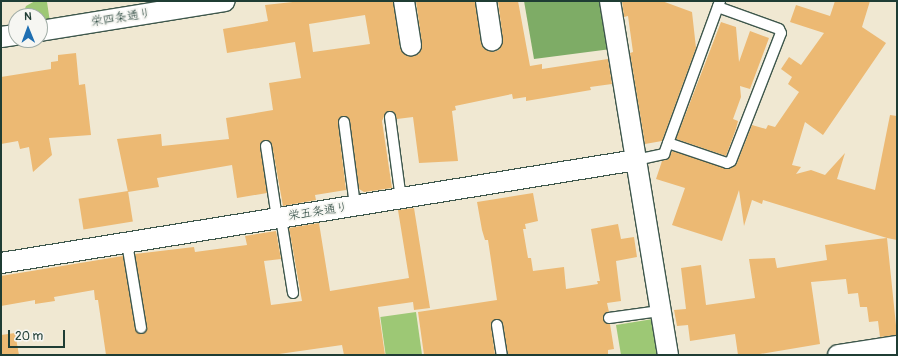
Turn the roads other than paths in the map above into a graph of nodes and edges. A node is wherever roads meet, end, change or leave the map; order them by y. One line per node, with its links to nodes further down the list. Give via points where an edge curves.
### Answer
1 (225, 1): 6 (street, 栄四条通り)
2 (404, 1): 8 (street)
3 (486, 1): 7 (street)
4 (610, 1): 13 (street)
5 (719, 4): 11 (lane); 11 (lane, via 779,29 781,33 731,161 727,163)
6 (48, 30)
7 (492, 41)
8 (411, 45)
9 (390, 117): 14 (lane)
10 (344, 122): 15 (lane)
11 (668, 143): 13 (lane, via 664,154)
12 (266, 146): 16 (lane)
13 (636, 160): 14 (street, 栄五条通り); 20 (street)
14 (401, 198): 15 (street, 栄五条通り)
15 (355, 206): 16 (street, 栄五条通り)
16 (279, 218): 17 (street, 栄五条通り); 19 (lane)
17 (127, 243): 18 (street, 栄五条通り); 23 (lane)
18 (1, 263)
19 (293, 293)
20 (660, 311): 21 (lane); 27 (street)
21 (609, 318)
22 (497, 325): 26 (lane)
23 (141, 328)
24 (897, 346): 25 (street)
25 (870, 352): 28 (street)
26 (502, 355)
27 (668, 355)
28 (838, 355)

